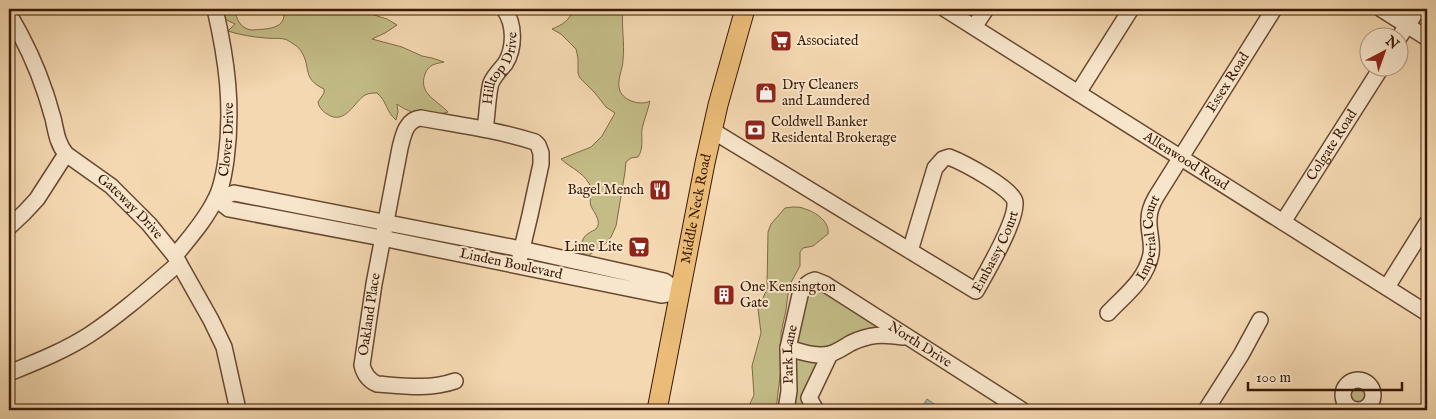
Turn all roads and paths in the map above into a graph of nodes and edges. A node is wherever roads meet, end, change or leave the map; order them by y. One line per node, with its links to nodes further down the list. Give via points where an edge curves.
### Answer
1 (215, 9): 21 (street, Clover Drive, via 229,90 230,121)
2 (504, 9): 17 (street, Hilltop Drive, via 513,30 512,42 505,64 491,84)
3 (745, 9): 18 (main road, Middle Neck Road)
4 (945, 9): 12 (street, Allenwood Road)
5 (986, 9): 12 (street)
6 (1130, 9): 16 (street)
7 (1274, 9): 20 (street, Essex Road)
8 (1381, 9): 11 (street)
9 (1418, 9): 11 (street)
10 (9, 14): 19 (street, Gateway Drive, via 45,91 56,138)
11 (1407, 25): 13 (street); 14 (street)
12 (974, 27): 16 (street, Allenwood Road)
13 (1405, 28)
14 (1427, 38)
15 (1375, 78): 25 (street, Colgate Road)
16 (1078, 93): 20 (street, Allenwood Road)
17 (485, 130): 24 (street, Oakland Place, via 421,118 410,122 400,148); 29 (street, via 535,142 541,153)
18 (713, 131): 30 (street, Embassy Court); 36 (main road, Middle Neck Road)
19 (66, 154): 27 (street, via 37,199); 31 (street, Gateway Drive, via 111,186 149,224)
20 (1181, 157): 25 (street, Allenwood Road); 37 (street, Imperial Court, via 1150,209 1150,254 1145,272)
21 (216, 199): 22 (street, Linden Boulevard, via 234,193); 23 (street, Linden Boulevard, via 229,209); 31 (street, Clover Drive)
22 (276, 201): 23 (street); 24 (street, Linden Boulevard)
23 (273, 217): 28 (street, Linden Boulevard)
24 (386, 221): 28 (street, Oakland Place); 29 (street, Linden Boulevard)
25 (1283, 222): 35 (street, Allenwood Road)
26 (1427, 223): 35 (street)
27 (9, 227)
28 (382, 238): 32 (street, Linden Boulevard); 44 (street, Oakland Place, via 364,345 364,374 377,384 425,387)
29 (521, 249): 32 (street); 34 (street, Linden Boulevard)
30 (910, 251): 30 (street, Embassy Court, via 935,168 943,159 949,157 963,162 1013,195 1014,214 976,291)
31 (177, 259): 43 (street, Clover Drive, via 126,309 90,334); 47 (street, Gateway Drive, via 224,347)
32 (517, 265): 34 (street, Linden Boulevard)
33 (818, 281): 40 (street, North Drive); 41 (street, Park Lane, via 812,281 802,290)
34 (650, 285): 36 (street, Linden Boulevard, via 664,281)
35 (1387, 287): 38 (street, Allenwood Road)
36 (680, 292): 48 (main road, Middle Neck Road)
37 (1108, 313)
38 (1427, 313)
39 (1260, 320): 50 (street)
40 (907, 337): 42 (street, via 869,336); 49 (street, North Drive)
41 (788, 348): 42 (street, via 811,355); 46 (street, Park Lane)
42 (830, 354): 45 (street)
43 (9, 373)
44 (455, 381)
45 (812, 404): 46 (street)
46 (787, 405)
47 (238, 410)
48 (657, 410)
49 (1022, 410)
50 (1206, 410)

